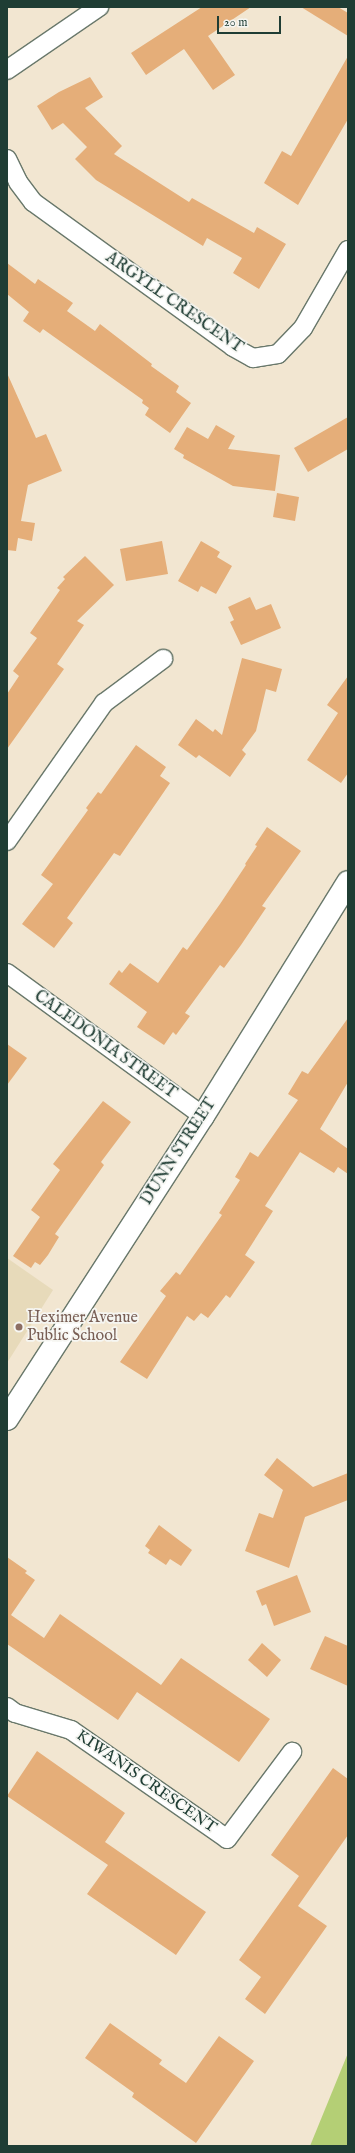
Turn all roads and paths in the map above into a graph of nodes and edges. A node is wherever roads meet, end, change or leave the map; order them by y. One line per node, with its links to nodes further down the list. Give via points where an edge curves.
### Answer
1 (99, 7): 2 (street)
2 (7, 70)
3 (7, 159): 4 (street, ARGYLL CRESCENT, via 18,182 33,202 233,347 253,358 278,354 303,328)
4 (348, 250)
5 (163, 659): 6 (street, via 104,703)
6 (7, 841)
7 (348, 882): 9 (street, DUNN STREET)
8 (7, 973): 9 (street, CALEDONIA STREET)
9 (203, 1116): 10 (street, DUNN STREET)
10 (7, 1419)
11 (7, 1707): 12 (street, KIWANIS CRESCENT, via 15,1713 71,1730 227,1839)
12 (292, 1752)

